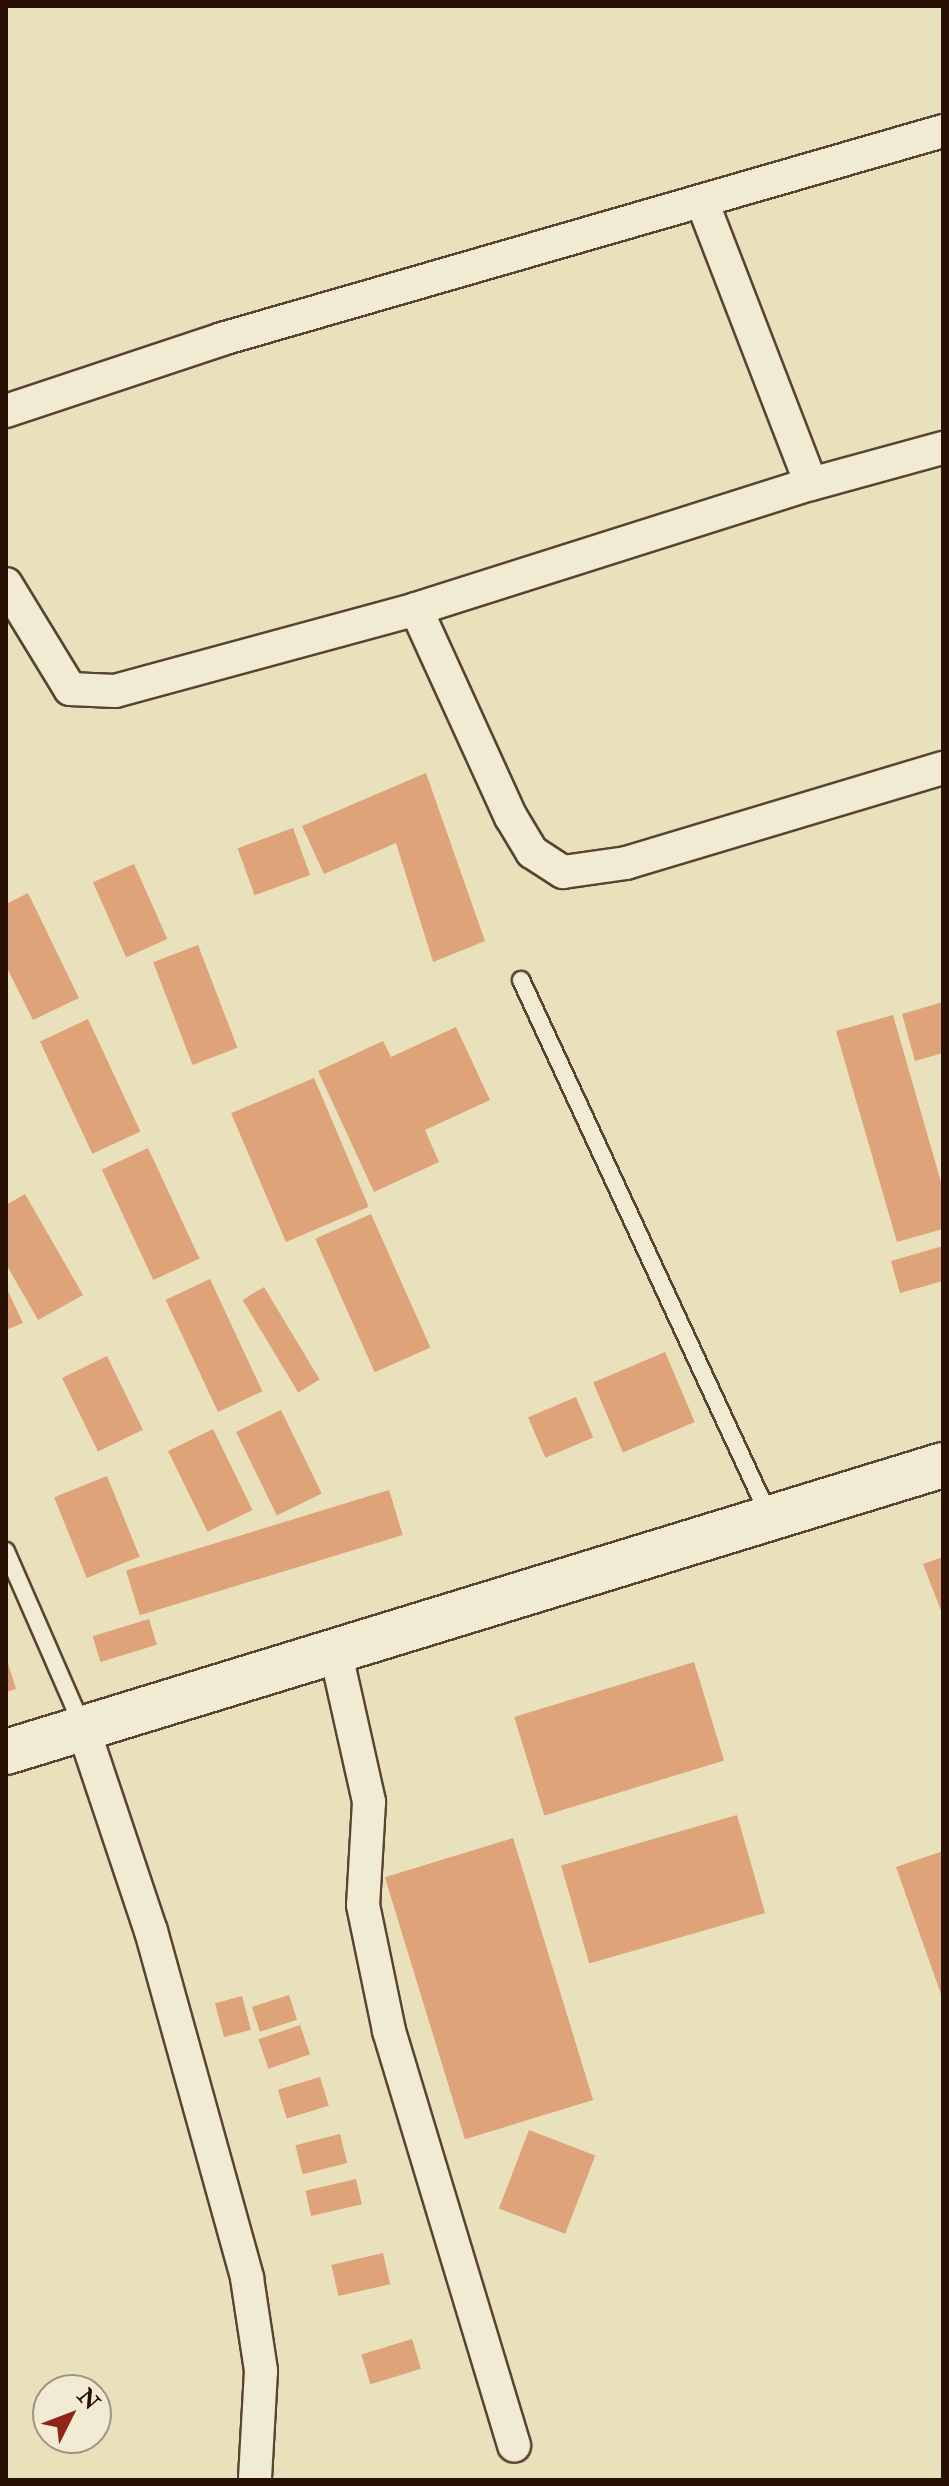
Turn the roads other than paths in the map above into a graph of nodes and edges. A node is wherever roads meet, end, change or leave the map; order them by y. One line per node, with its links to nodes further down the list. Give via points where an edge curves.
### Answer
1 (943, 131): 2 (street)
2 (703, 204): 3 (street, via 222,339); 5 (street)
3 (6, 411)
4 (943, 448): 5 (street)
5 (811, 484): 7 (street)
6 (6, 584): 7 (street, via 57,674 70,689 88,692 115,691)
7 (416, 609): 8 (street, via 511,817 532,852 563,872 626,863)
8 (943, 768)
9 (521, 980): 11 (lane)
10 (943, 1465): 11 (main road)
11 (771, 1519): 13 (main road)
12 (6, 1551): 14 (lane)
13 (336, 1654): 14 (main road); 16 (street, via 369,1802 363,1905 385,2016)
14 (83, 1728): 15 (main road); 17 (street, via 151,1931 247,2278 261,2371)
15 (6, 1752)
16 (514, 2446)
17 (255, 2480)

